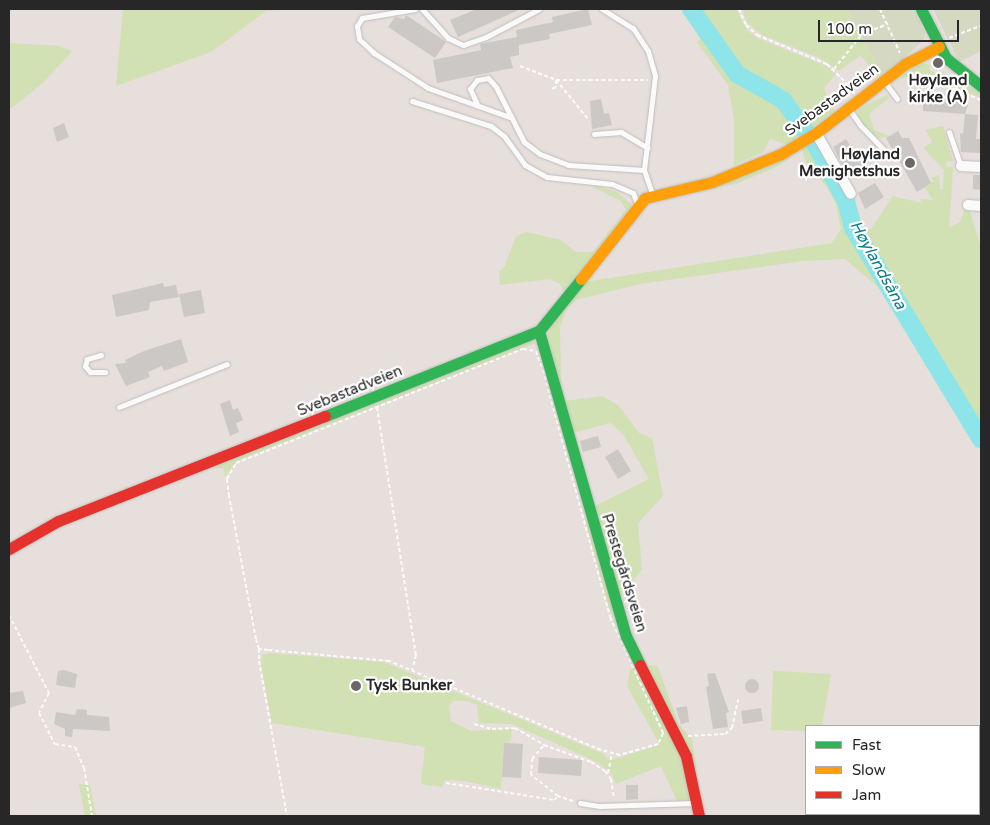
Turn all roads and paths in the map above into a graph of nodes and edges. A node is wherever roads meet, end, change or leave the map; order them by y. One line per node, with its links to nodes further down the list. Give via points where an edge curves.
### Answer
1 (415, 9): 24 (lane, via 362,18 357,26 360,39 374,53 428,88)
2 (422, 9): 3 (lane, via 448,38 463,45 486,37)
3 (539, 9)
4 (602, 9): 16 (lane, via 633,28 648,51)
5 (740, 9): 13 (path, via 746,25 757,35)
6 (880, 9): 8 (path)
7 (921, 9): 10 (street)
8 (888, 24): 11 (path); 13 (path, via 862,34)
9 (981, 26): 10 (path, via 968,29)
10 (938, 46): 11 (street, Svebastadveien); 18 (street, via 954,67)
11 (905, 64): 17 (street, Svebastadveien)
12 (520, 66): 15 (path)
13 (834, 69): 20 (path)
14 (906, 78): 22 (path, via 923,76)
15 (556, 80): 16 (path); 19 (path, via 556,87); 27 (path)
16 (654, 80): 31 (lane)
17 (884, 81): 21 (lane); 25 (street, Svebastadveien)
18 (981, 86)
19 (550, 90)
20 (857, 94)
21 (897, 99)
22 (981, 100)
23 (412, 101): 39 (lane, via 491,126 504,136 525,165 546,177 612,184 633,193)
24 (478, 106): 26 (lane); 26 (lane, via 470,89 477,80 488,78 509,108)
25 (849, 108): 30 (street, Svebastadveien); 32 (lane)
26 (510, 118): 35 (lane, via 524,142 547,157 568,165)
27 (589, 120)
28 (949, 132): 33 (lane)
29 (594, 134): 31 (lane, via 620,132)
30 (815, 134): 36 (street, Svebastadveien, via 756,166 712,182); 37 (street)
31 (648, 148): 35 (lane)
32 (883, 149)
33 (961, 166): 34 (street)
34 (981, 168)
35 (644, 170): 36 (lane)
36 (652, 194): 39 (street, Svebastadveien)
37 (851, 194)
38 (968, 204): 40 (street)
39 (638, 206): 41 (street, Svebastadveien)
40 (981, 206)
41 (539, 331): 47 (street, Svebastadveien, via 58,521); 53 (street, Prestegårdsveien, via 626,636)
42 (101, 355): 44 (lane, via 87,359 85,366 90,372)
43 (226, 364): 45 (lane)
44 (105, 372)
45 (119, 407)
46 (377, 407): 49 (path, via 236,464 227,478); 50 (path, via 416,655); 55 (path, via 523,349 536,351 612,624 663,733 658,744 620,755)
47 (9, 549)
48 (9, 615): 62 (path, via 49,693 39,713 54,744 75,747 84,768)
49 (260, 649): 50 (path, via 380,660); 63 (path, via 259,661)
50 (412, 670): 55 (path)
51 (738, 700): 53 (path, via 732,728 726,734 691,734)
52 (474, 724): 54 (path, via 492,729 515,728)
53 (679, 740): 59 (street, Prestegårdsveien)
54 (544, 745): 56 (path, via 591,762); 58 (path, via 532,759 531,775)
55 (612, 753): 56 (path)
56 (607, 774): 61 (path)
57 (446, 783): 58 (path, via 554,800)
58 (558, 796): 60 (path)
59 (696, 803): 61 (lane); 64 (street, Prestegårdsveien)
60 (580, 804): 61 (lane)
61 (614, 805)
62 (92, 816)
63 (287, 816)
64 (699, 816)

